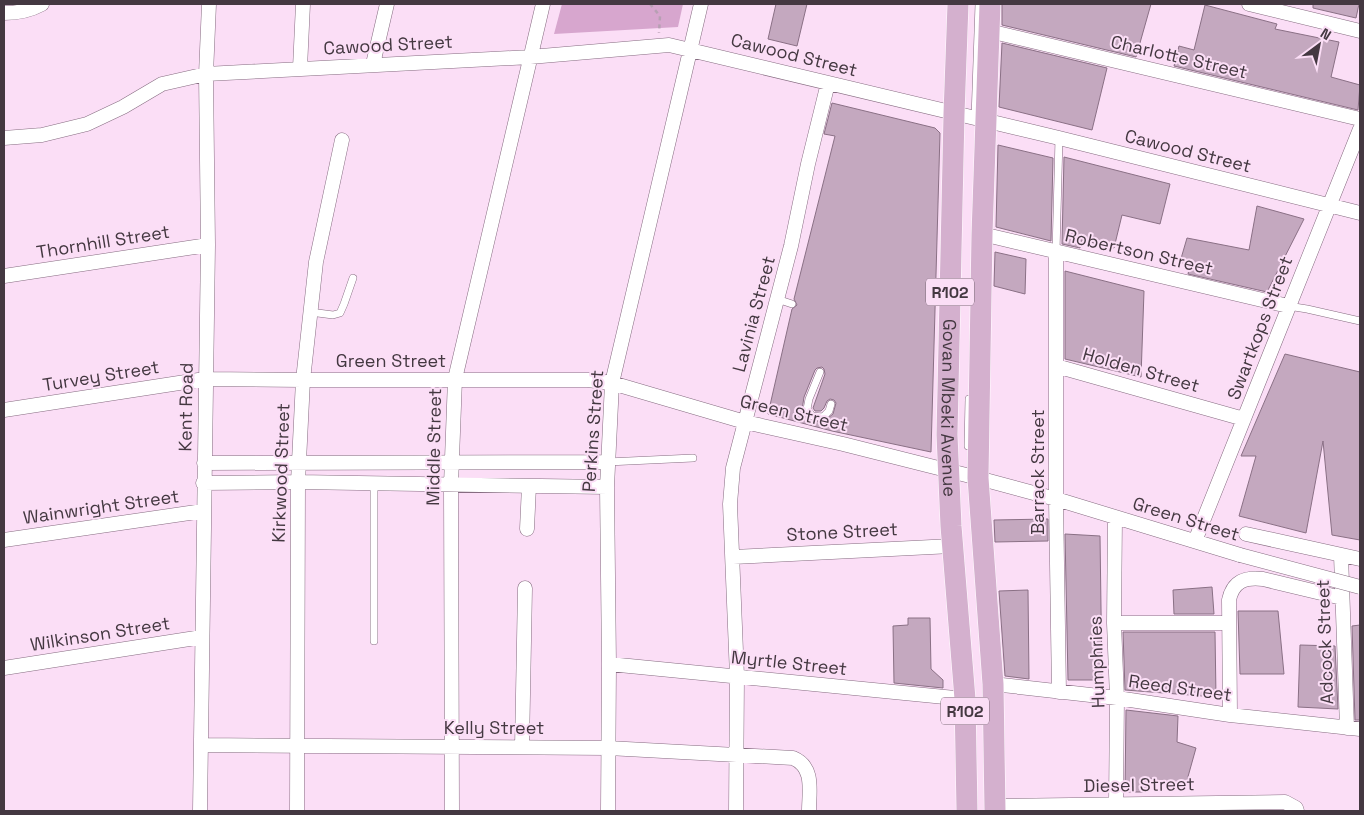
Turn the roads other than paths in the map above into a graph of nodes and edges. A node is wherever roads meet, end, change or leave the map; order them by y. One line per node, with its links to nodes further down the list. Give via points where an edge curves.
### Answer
1 (42, 4): 11 (street)
2 (209, 4): 18 (street, Kent Road)
3 (303, 4): 17 (street)
4 (387, 4): 16 (street)
5 (543, 4): 15 (street, Middle Street)
6 (702, 4): 14 (street, Perkins Street)
7 (958, 4): 20 (main road, Govan Mbeki Avenue / R102)
8 (979, 4): 20 (lane)
9 (990, 4): 13 (main road, Govan Mbeki Avenue / R102)
10 (1249, 4): 12 (street)
11 (4, 13)
12 (1360, 30)
13 (988, 31): 20 (main road, Govan Mbeki Avenue / R102); 21 (street, Charlotte Street)
14 (691, 49): 15 (street, Cawood Street, via 658,45); 19 (street, Cawood Street); 46 (street, Perkins Street)
15 (530, 57): 16 (street, Cawood Street); 44 (street, Middle Street)
16 (372, 64): 17 (street, Cawood Street)
17 (300, 68): 18 (street, Cawood Street)
18 (206, 74): 23 (street, Cawood Street, via 162,84 87,124 42,135); 31 (street, Kent Road)
19 (828, 83): 20 (street, Cawood Street); 35 (street, Lavinia Street)
20 (969, 118): 24 (street, Cawood Street); 30 (main road, Govan Mbeki Avenue / R102); 59 (main road, Govan Mbeki Avenue / R102, via 947,407)
21 (1360, 120)
22 (1360, 129): 28 (street, Swartkops Street)
23 (4, 138)
24 (1059, 138): 28 (street, Cawood Street); 32 (lane)
25 (342, 140): 38 (street, Kirkwood Street, via 316,262)
26 (961, 152): 27 (lane)
27 (960, 198)
28 (1329, 205): 29 (street, Cawood Street); 37 (street, Swartkops Street)
29 (1360, 213)
30 (982, 234): 32 (street, Robertson Street); 59 (main road, Govan Mbeki Avenue / R102)
31 (208, 245): 33 (street, Thornhill Street); 43 (street, Kent Road)
32 (1056, 252): 37 (street, Robertson Street); 41 (street, Barrack Street)
33 (4, 276)
34 (353, 278): 38 (lane, via 340,313)
35 (777, 299): 36 (lane); 51 (street, Lavinia Street)
36 (792, 304)
37 (1288, 306): 40 (lane); 50 (street, Swartkops Street)
38 (309, 312): 45 (street, Kirkwood Street)
39 (958, 317): 52 (lane)
40 (1360, 321)
41 (1056, 366): 50 (street, Holden Street); 66 (street, Barrack Street)
42 (820, 372): 48 (lane, via 807,410 812,416 823,417)
43 (205, 378): 45 (street, Green Street); 49 (street, Turvey Street); 57 (street, Kent Road)
44 (455, 379): 45 (street, Green Street); 46 (street, Green Street); 55 (street, Middle Street)
45 (303, 380): 58 (street, Kirkwood Street)
46 (612, 383): 51 (street, Green Street); 56 (street, Perkins Street)
47 (969, 388): 53 (lane)
48 (832, 404)
49 (4, 410)
50 (1244, 419): 72 (street, Swartkops Street)
51 (745, 422): 59 (street, Green Street); 75 (street, Lavinia Street, via 731,488)
52 (955, 436)
53 (968, 452)
54 (693, 458): 56 (lane)
55 (452, 462): 56 (street); 58 (street); 63 (street, Middle Street)
56 (608, 462): 65 (street, Perkins Street)
57 (204, 463): 58 (street); 62 (street, Kent Road)
58 (298, 463): 60 (street, Kirkwood Street)
59 (964, 475): 66 (street, Green Street); 73 (main road, Govan Mbeki Avenue / R102); 87 (main road, Govan Mbeki Avenue / R102)
60 (298, 482): 61 (street); 62 (street); 94 (street, Kirkwood Street)
61 (374, 483): 63 (street); 83 (lane)
62 (203, 484): 67 (street, Kent Road)
63 (452, 485): 64 (street); 95 (street, Middle Street)
64 (529, 486): 65 (street); 69 (street)
65 (607, 487): 84 (street, Perkins Street)
66 (1056, 500): 68 (street, Green Street); 88 (street, Barrack Street)
67 (203, 511): 71 (street, Wainwright Street); 82 (street, Kent Road)
68 (1115, 518): 72 (street, Green Street); 80 (street, Humphries)
69 (527, 529)
70 (1246, 534): 74 (street, Green Street)
71 (4, 540)
72 (1195, 541): 77 (street, Green Street, bridge)
73 (952, 546): 75 (street, Stone Street); 90 (main road, Govan Mbeki Avenue / R102)
74 (1341, 554): 76 (street, Green Street); 79 (street, Adcock Street)
75 (733, 557): 86 (street, Lavinia Street)
76 (1360, 559)
77 (1360, 587)
78 (525, 588): 96 (street)
79 (1342, 598): 81 (street, via 1253,578 1236,584 1230,594); 92 (street, Adcock Street)
80 (1114, 622): 81 (street); 89 (street, Humphries)
81 (1228, 623): 91 (street)
82 (202, 637): 85 (street, Wilkinson Street); 93 (street, Kent Road)
83 (374, 641)
84 (609, 664): 86 (street, Myrtle Street); 97 (street, Perkins Street)
85 (4, 668)
86 (737, 676): 90 (street, Myrtle Street); 98 (street, Lavinia Street)
87 (993, 684): 88 (street, Reed Street); 101 (main road, Govan Mbeki Avenue / R102)
88 (1059, 692): 89 (street, Reed Street)
89 (1117, 698): 91 (street, Reed Street); 99 (street, Humphries)
90 (965, 700): 108 (main road, Govan Mbeki Avenue / R102)
91 (1230, 715): 92 (street, Reed Street)
92 (1354, 728)
93 (202, 745): 94 (street, Kelly Street); 102 (street, Kent Road)
94 (297, 747): 95 (street, Kelly Street); 103 (street, Kirkwood Street)
95 (452, 747): 96 (street, Kelly Street); 104 (street, Middle Street)
96 (522, 747): 97 (street, Kelly Street)
97 (608, 748): 98 (street, Kelly Street); 105 (street, Perkins Street)
98 (736, 754): 106 (street, Lavinia Street); 107 (street, Kelly Street, via 799,760 805,765 809,780)
99 (1116, 804): 100 (street, Diesel Street); 101 (street, Diesel Street)
100 (1188, 807): 109 (street, Diesel Street, via 1285,802)
101 (995, 808)
102 (200, 811)
103 (297, 811)
104 (452, 811)
105 (608, 811)
106 (736, 811)
107 (809, 811)
108 (967, 811)
109 (1297, 811)

